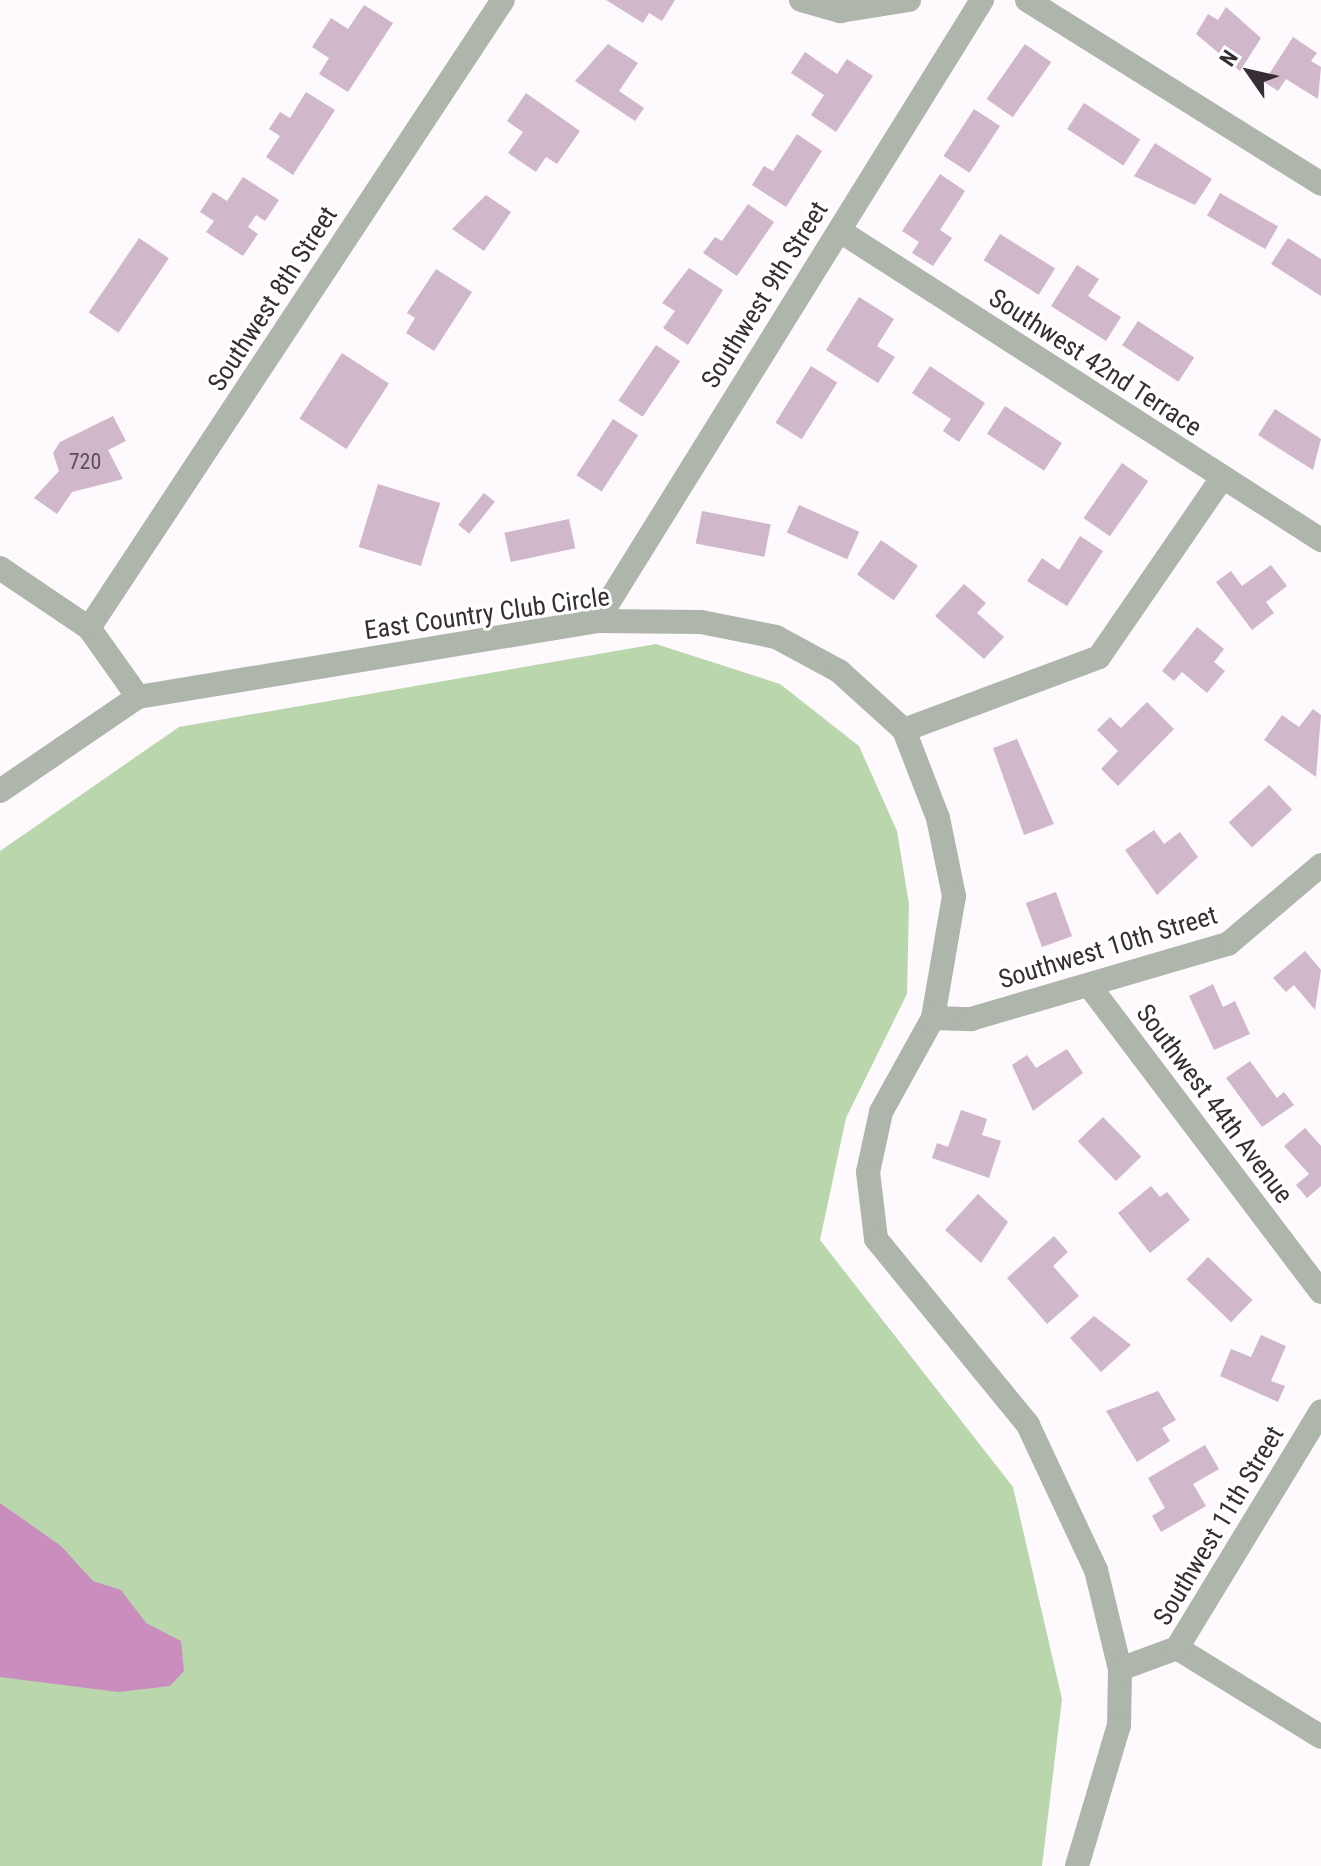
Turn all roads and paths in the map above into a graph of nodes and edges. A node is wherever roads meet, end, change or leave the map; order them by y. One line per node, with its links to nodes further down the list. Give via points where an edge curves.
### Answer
1 (503, 0): 12 (street, Southwest 8th Street)
2 (801, 0): 3 (street, via 840,11)
3 (909, 0)
4 (982, 0): 7 (street, Southwest 9th Street)
5 (1027, 0): 6 (street)
6 (1321, 184)
7 (840, 231): 8 (street, Southwest 42nd Terrace); 11 (street, Southwest 9th Street)
8 (1222, 478): 9 (street, Southwest 42nd Terrace); 14 (street, via 1099,657)
9 (1321, 540)
10 (0, 568): 12 (street)
11 (597, 621): 13 (street, East Country Club Circle); 14 (street, East Country Club Circle, via 701,622 776,637 839,671)
12 (89, 628): 13 (street)
13 (138, 697): 15 (street, East Country Club Circle)
14 (904, 730): 18 (street, East Country Club Circle, via 938,818 954,896)
15 (0, 791)
16 (1321, 865): 17 (street, Southwest 10th Street, via 1228,944)
17 (1091, 988): 18 (street, Southwest 10th Street, via 971,1019); 19 (street, Southwest 44th Avenue)
18 (933, 1018): 22 (street, East Country Club Circle, via 881,1112 868,1172 876,1239 1028,1425 1096,1570)
19 (1321, 1292)
20 (1321, 1411): 21 (street, Southwest 11th Street)
21 (1177, 1648): 22 (street, Southwest 11th Street); 23 (street)
22 (1120, 1669): 24 (street, via 1119,1725)
23 (1321, 1737)
24 (1077, 1866)

